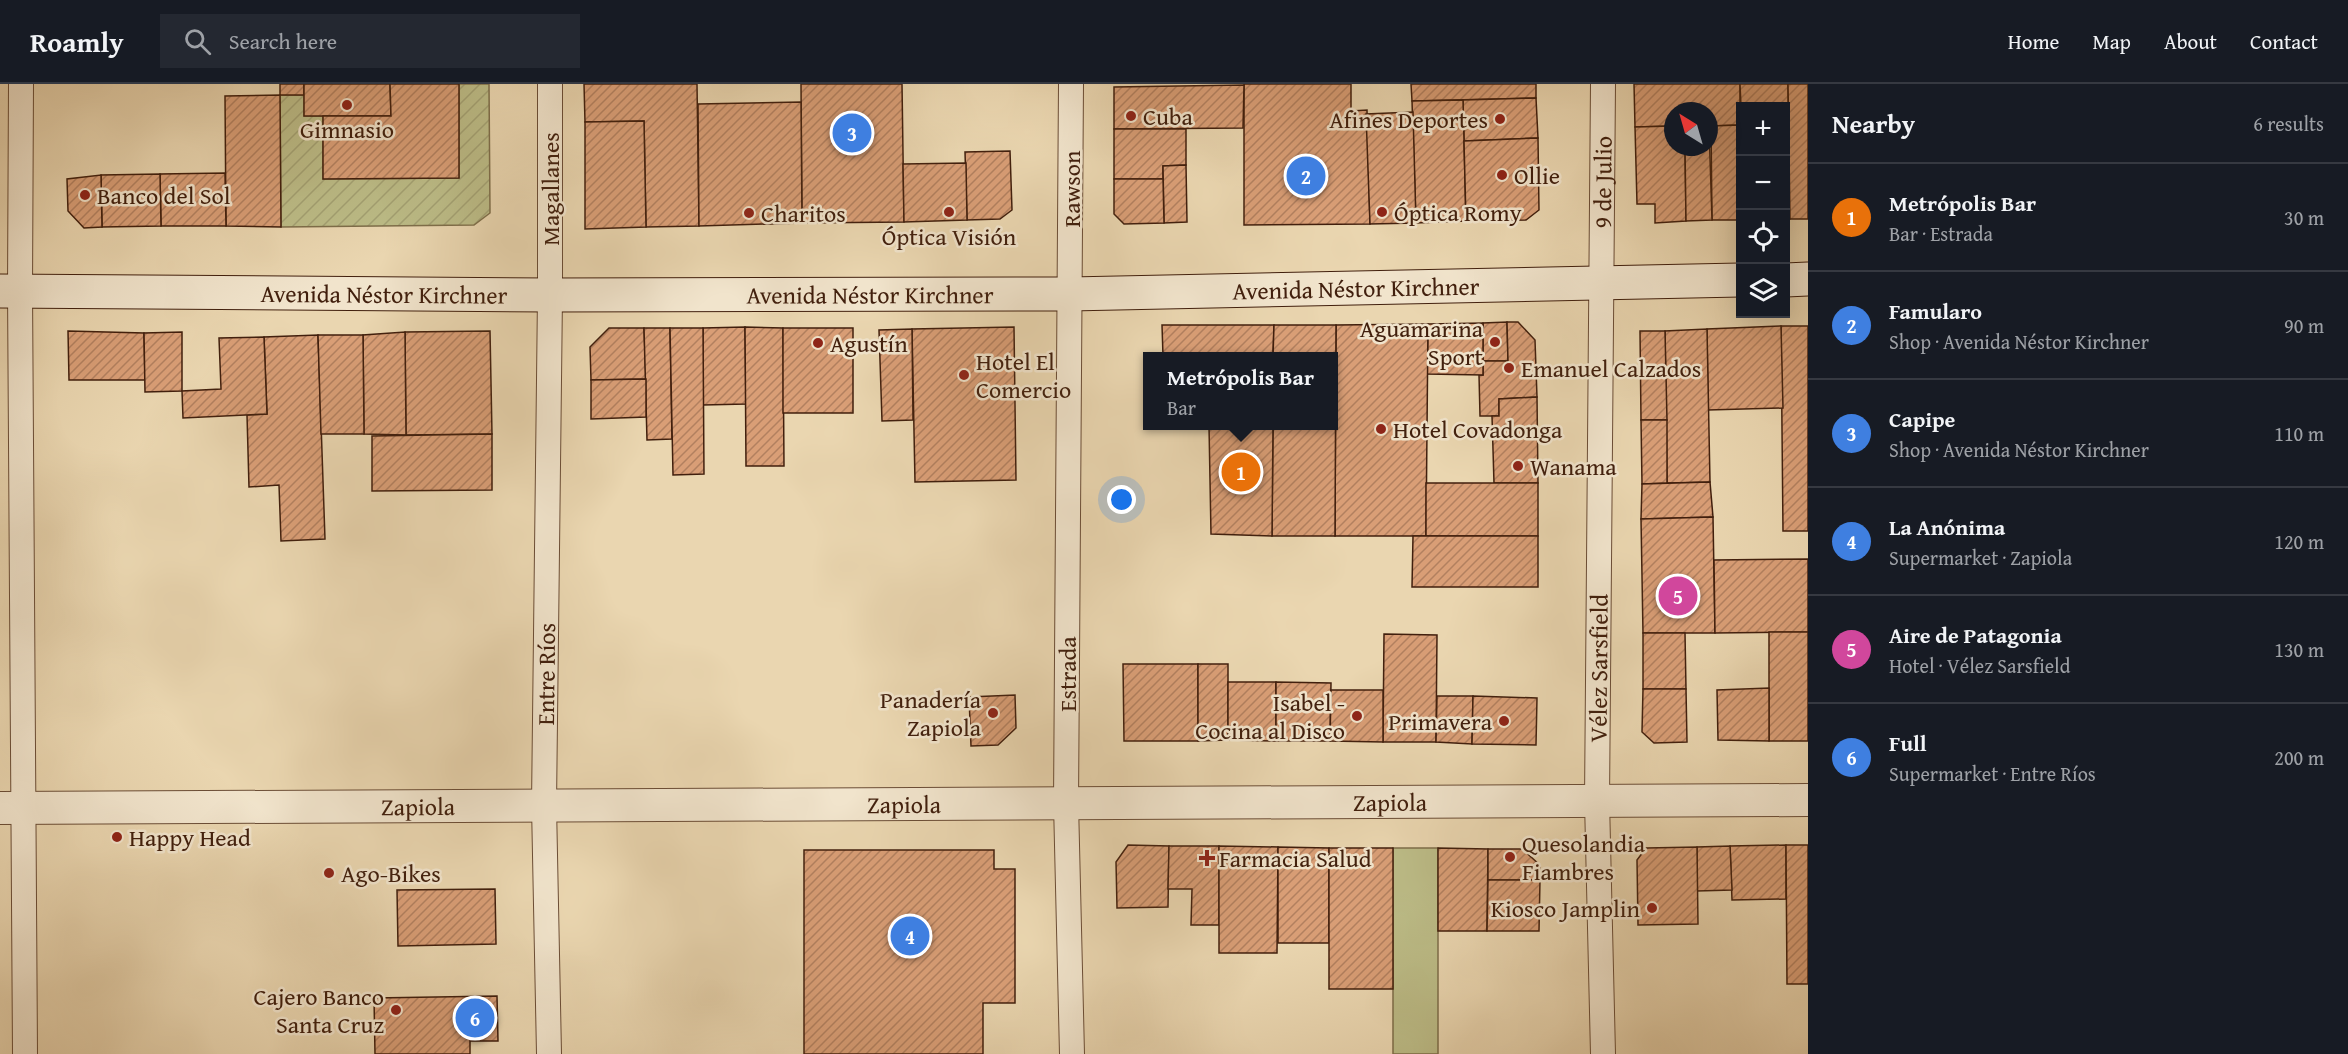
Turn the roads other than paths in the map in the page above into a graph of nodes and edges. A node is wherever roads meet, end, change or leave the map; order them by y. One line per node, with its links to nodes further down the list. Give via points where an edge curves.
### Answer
1 (21, 84): 9 (street)
2 (550, 84): 11 (street, Magallanes)
3 (1071, 84): 10 (street, Rawson)
4 (1603, 84): 8 (street, 9 de Julio)
5 (1808, 279): 7 (main road)
6 (1736, 280): 8 (main road, Avenida Néstor Kirchner)
7 (1790, 280)
8 (1602, 282): 10 (main road, Avenida Néstor Kirchner); 13 (street, Vélez Sarsfield)
9 (10, 291): 11 (main road, Avenida Néstor Kirchner); 16 (street)
10 (1070, 294): 11 (main road, Avenida Néstor Kirchner); 14 (street, Estrada)
11 (550, 295): 15 (street, Entre Ríos)
12 (1808, 800): 13 (street, Zapiola)
13 (1597, 801): 14 (street, Zapiola); 20 (street, Vélez Sarsfield)
14 (1066, 802): 15 (street, Zapiola); 19 (street, Estrada)
15 (544, 805): 16 (street, Zapiola); 18 (street, Entre Ríos)
16 (12, 808): 17 (street)
17 (25, 1054)
18 (549, 1054)
19 (1072, 1054)
20 (1603, 1054)

